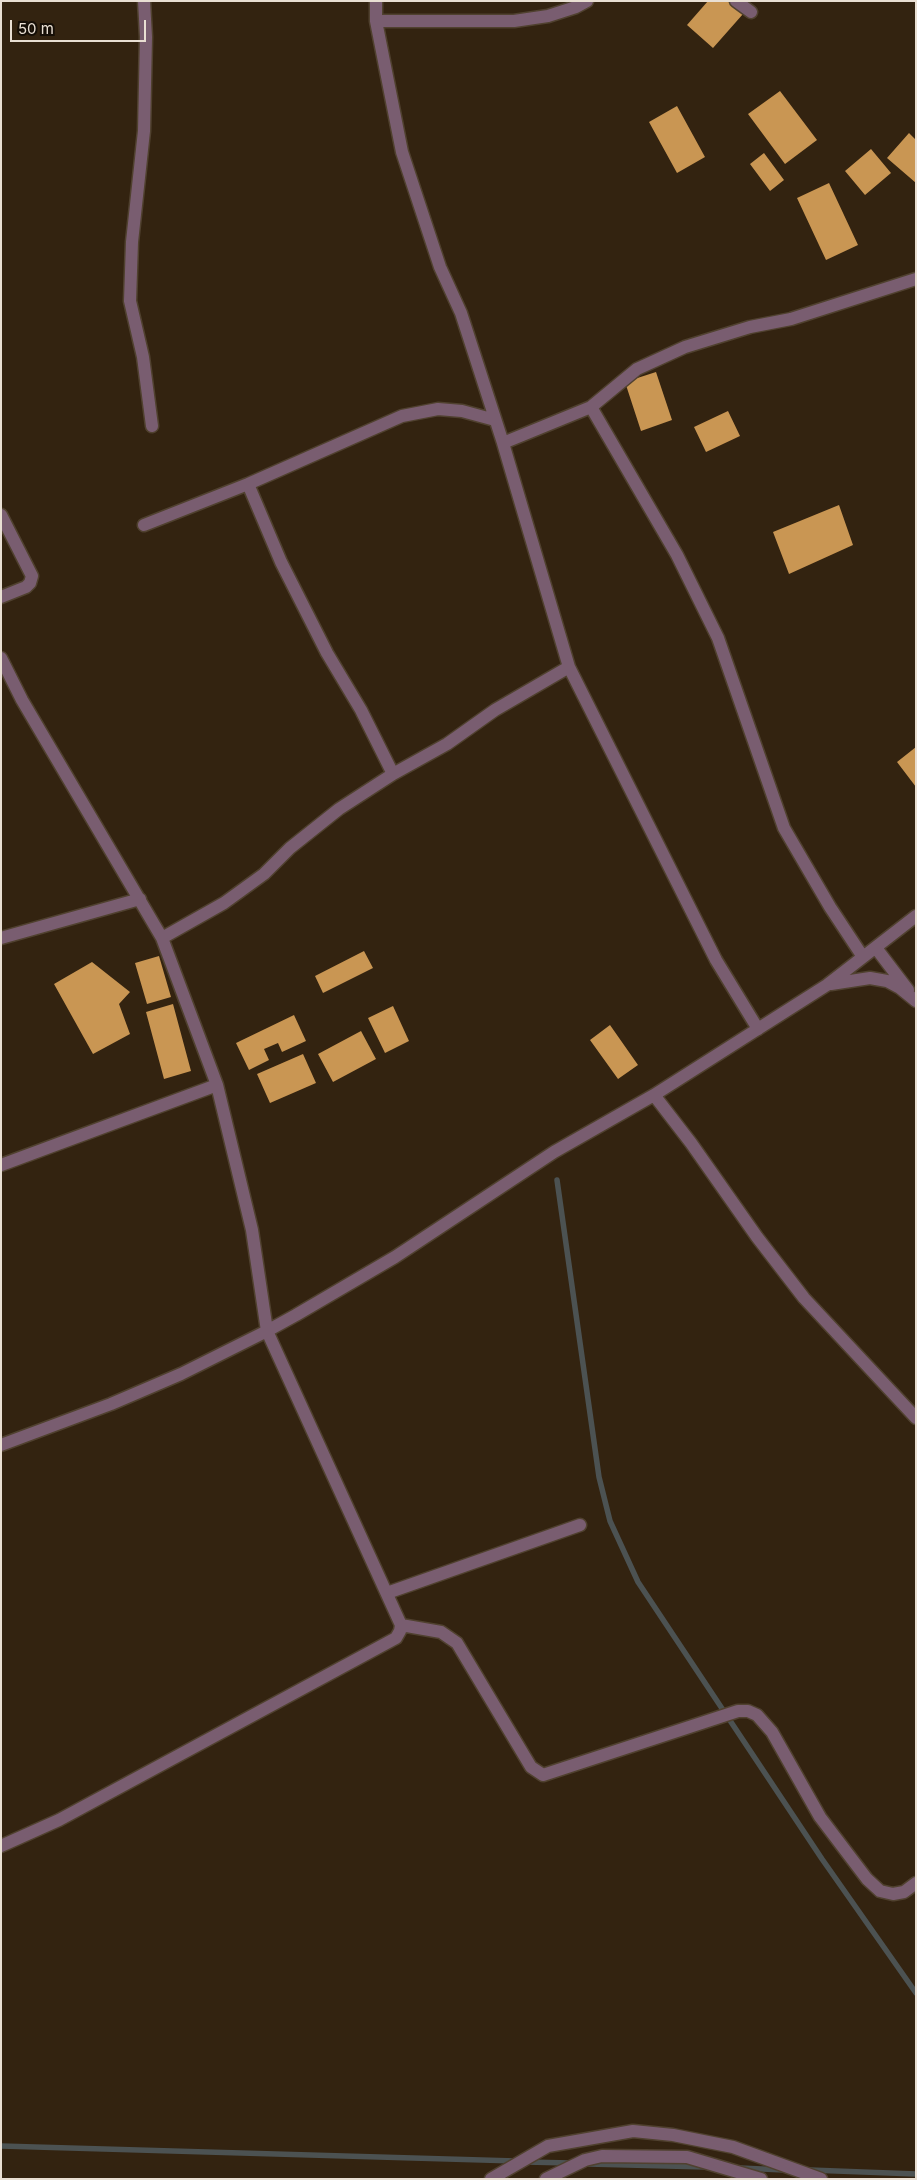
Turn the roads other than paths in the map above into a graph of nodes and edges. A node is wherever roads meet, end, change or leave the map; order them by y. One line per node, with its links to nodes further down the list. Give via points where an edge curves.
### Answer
1 (144, 1): 10 (street, via 144,131 132,242 130,301 143,357)
2 (376, 1): 6 (street)
3 (587, 1): 6 (street, via 548,16 514,21)
4 (736, 1): 5 (street)
5 (750, 12)
6 (376, 21): 9 (street, via 402,152 440,268 461,313)
7 (916, 279): 8 (street, via 791,319 750,327 685,347 638,370)
8 (591, 407): 11 (street); 24 (street, via 678,556 718,638 784,828 830,907)
9 (495, 420): 11 (street); 12 (street, via 462,411 438,409 402,416)
10 (152, 426)
11 (503, 443): 17 (street)
12 (248, 484): 14 (street); 18 (street, via 281,562)
13 (1, 515): 15 (street, via 32,576 26,587)
14 (144, 525)
15 (1, 598)
16 (1, 658): 19 (street, via 22,700)
17 (569, 667): 18 (street); 27 (street, via 716,960)
18 (393, 774): 22 (street, via 339,809 290,848 264,874 224,903)
19 (140, 899): 21 (street); 22 (street)
20 (916, 916): 23 (street)
21 (1, 938)
22 (162, 938): 28 (street)
23 (876, 948): 24 (street); 26 (street)
24 (864, 957): 25 (street)
25 (827, 985): 26 (street, via 870,978 887,981); 27 (street)
26 (916, 1000)
27 (758, 1029): 29 (street)
28 (217, 1085): 30 (street); 31 (street, via 252,1230)
29 (654, 1095): 31 (street, via 554,1152 395,1257); 32 (street, via 804,1298)
30 (1, 1165)
31 (267, 1331): 33 (street, via 181,1374); 35 (street)
32 (916, 1418)
33 (1, 1445)
34 (580, 1524): 35 (street)
35 (386, 1593): 36 (street)
36 (401, 1625): 37 (street, via 396,1638 60,1820); 38 (street, via 441,1632 457,1643 531,1767 544,1775 738,1712 748,1710 758,1715 772,1732 820,1816 867,1880 880,1891 893,1894 904,1892)
37 (1, 1846)
38 (916, 1883)
39 (492, 2179): 42 (street, via 548,2146 633,2131 733,2147)
40 (546, 2179): 41 (street, via 585,2160 602,2156 687,2157)
41 (761, 2179)
42 (821, 2179)

